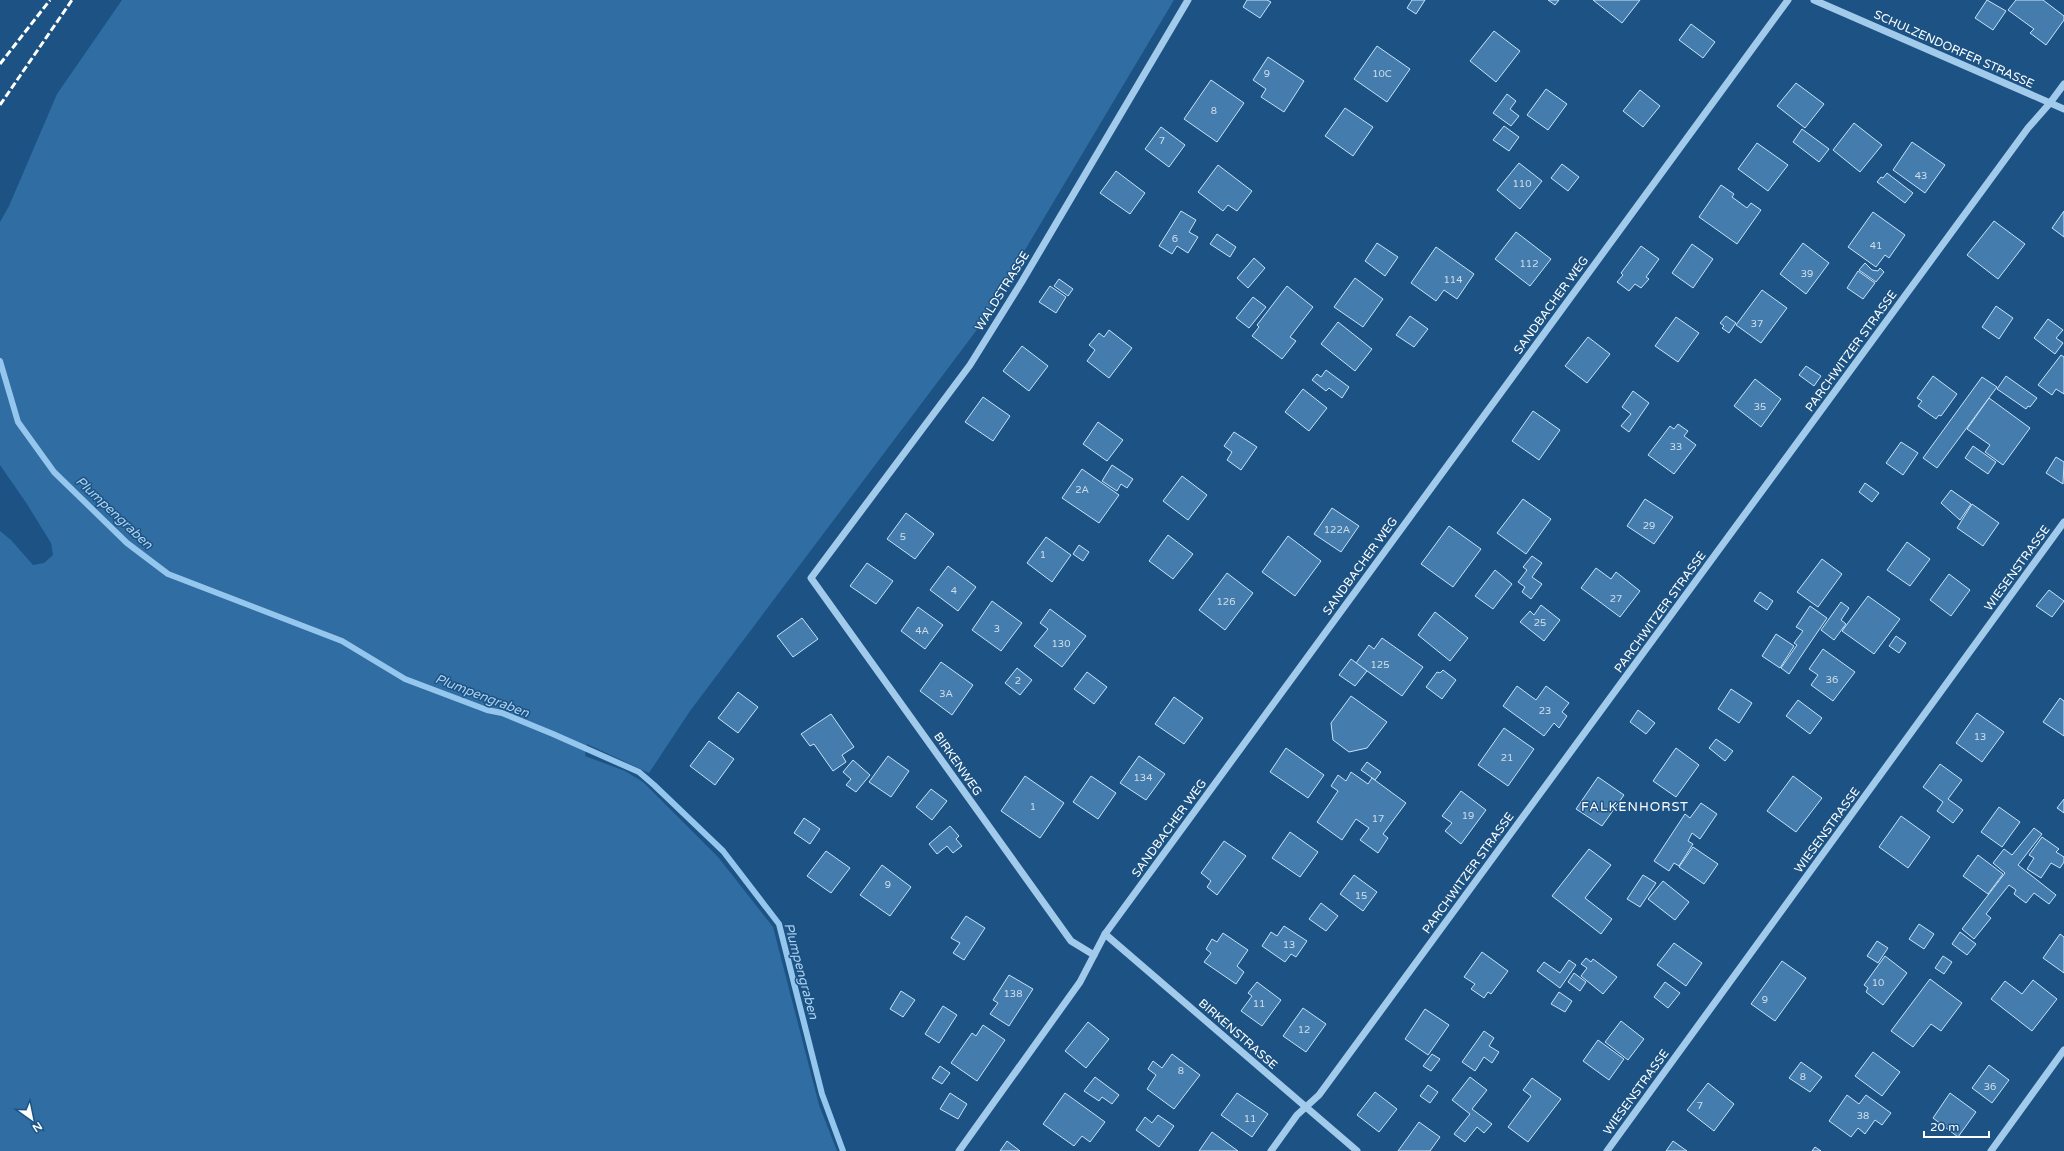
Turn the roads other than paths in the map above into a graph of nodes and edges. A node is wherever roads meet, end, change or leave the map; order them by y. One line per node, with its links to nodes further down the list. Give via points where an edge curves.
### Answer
1 (1188, 0): 8 (street, WALDSTRASSE, via 970,365)
2 (1788, 0): 9 (street, SANDBACHER WEG)
3 (1814, 0): 5 (street, SCHULZENDORFER STRASSE)
4 (2064, 84): 5 (street, PARCHWITZER STRASSE)
5 (2050, 103): 6 (street, SCHULZENDORFER STRASSE); 12 (street, PARCHWITZER STRASSE, via 2028,128 1319,1095)
6 (2064, 109)
7 (2064, 522): 16 (street, WIESENSTRASSE)
8 (811, 578): 10 (street, BIRKENWEG, via 1071,941)
9 (1105, 934): 10 (street, SANDBACHER WEG); 12 (street, BIRKENSTRASSE)
10 (1094, 955): 13 (street, SANDBACHER WEG, via 1080,982)
11 (2064, 1050): 17 (street)
12 (1306, 1107): 14 (street, PARCHWITZER STRASSE, via 1297,1115); 15 (street, BIRKENSTRASSE)
13 (959, 1151)
14 (1271, 1151)
15 (1357, 1151)
16 (1607, 1151)
17 (1991, 1151)

